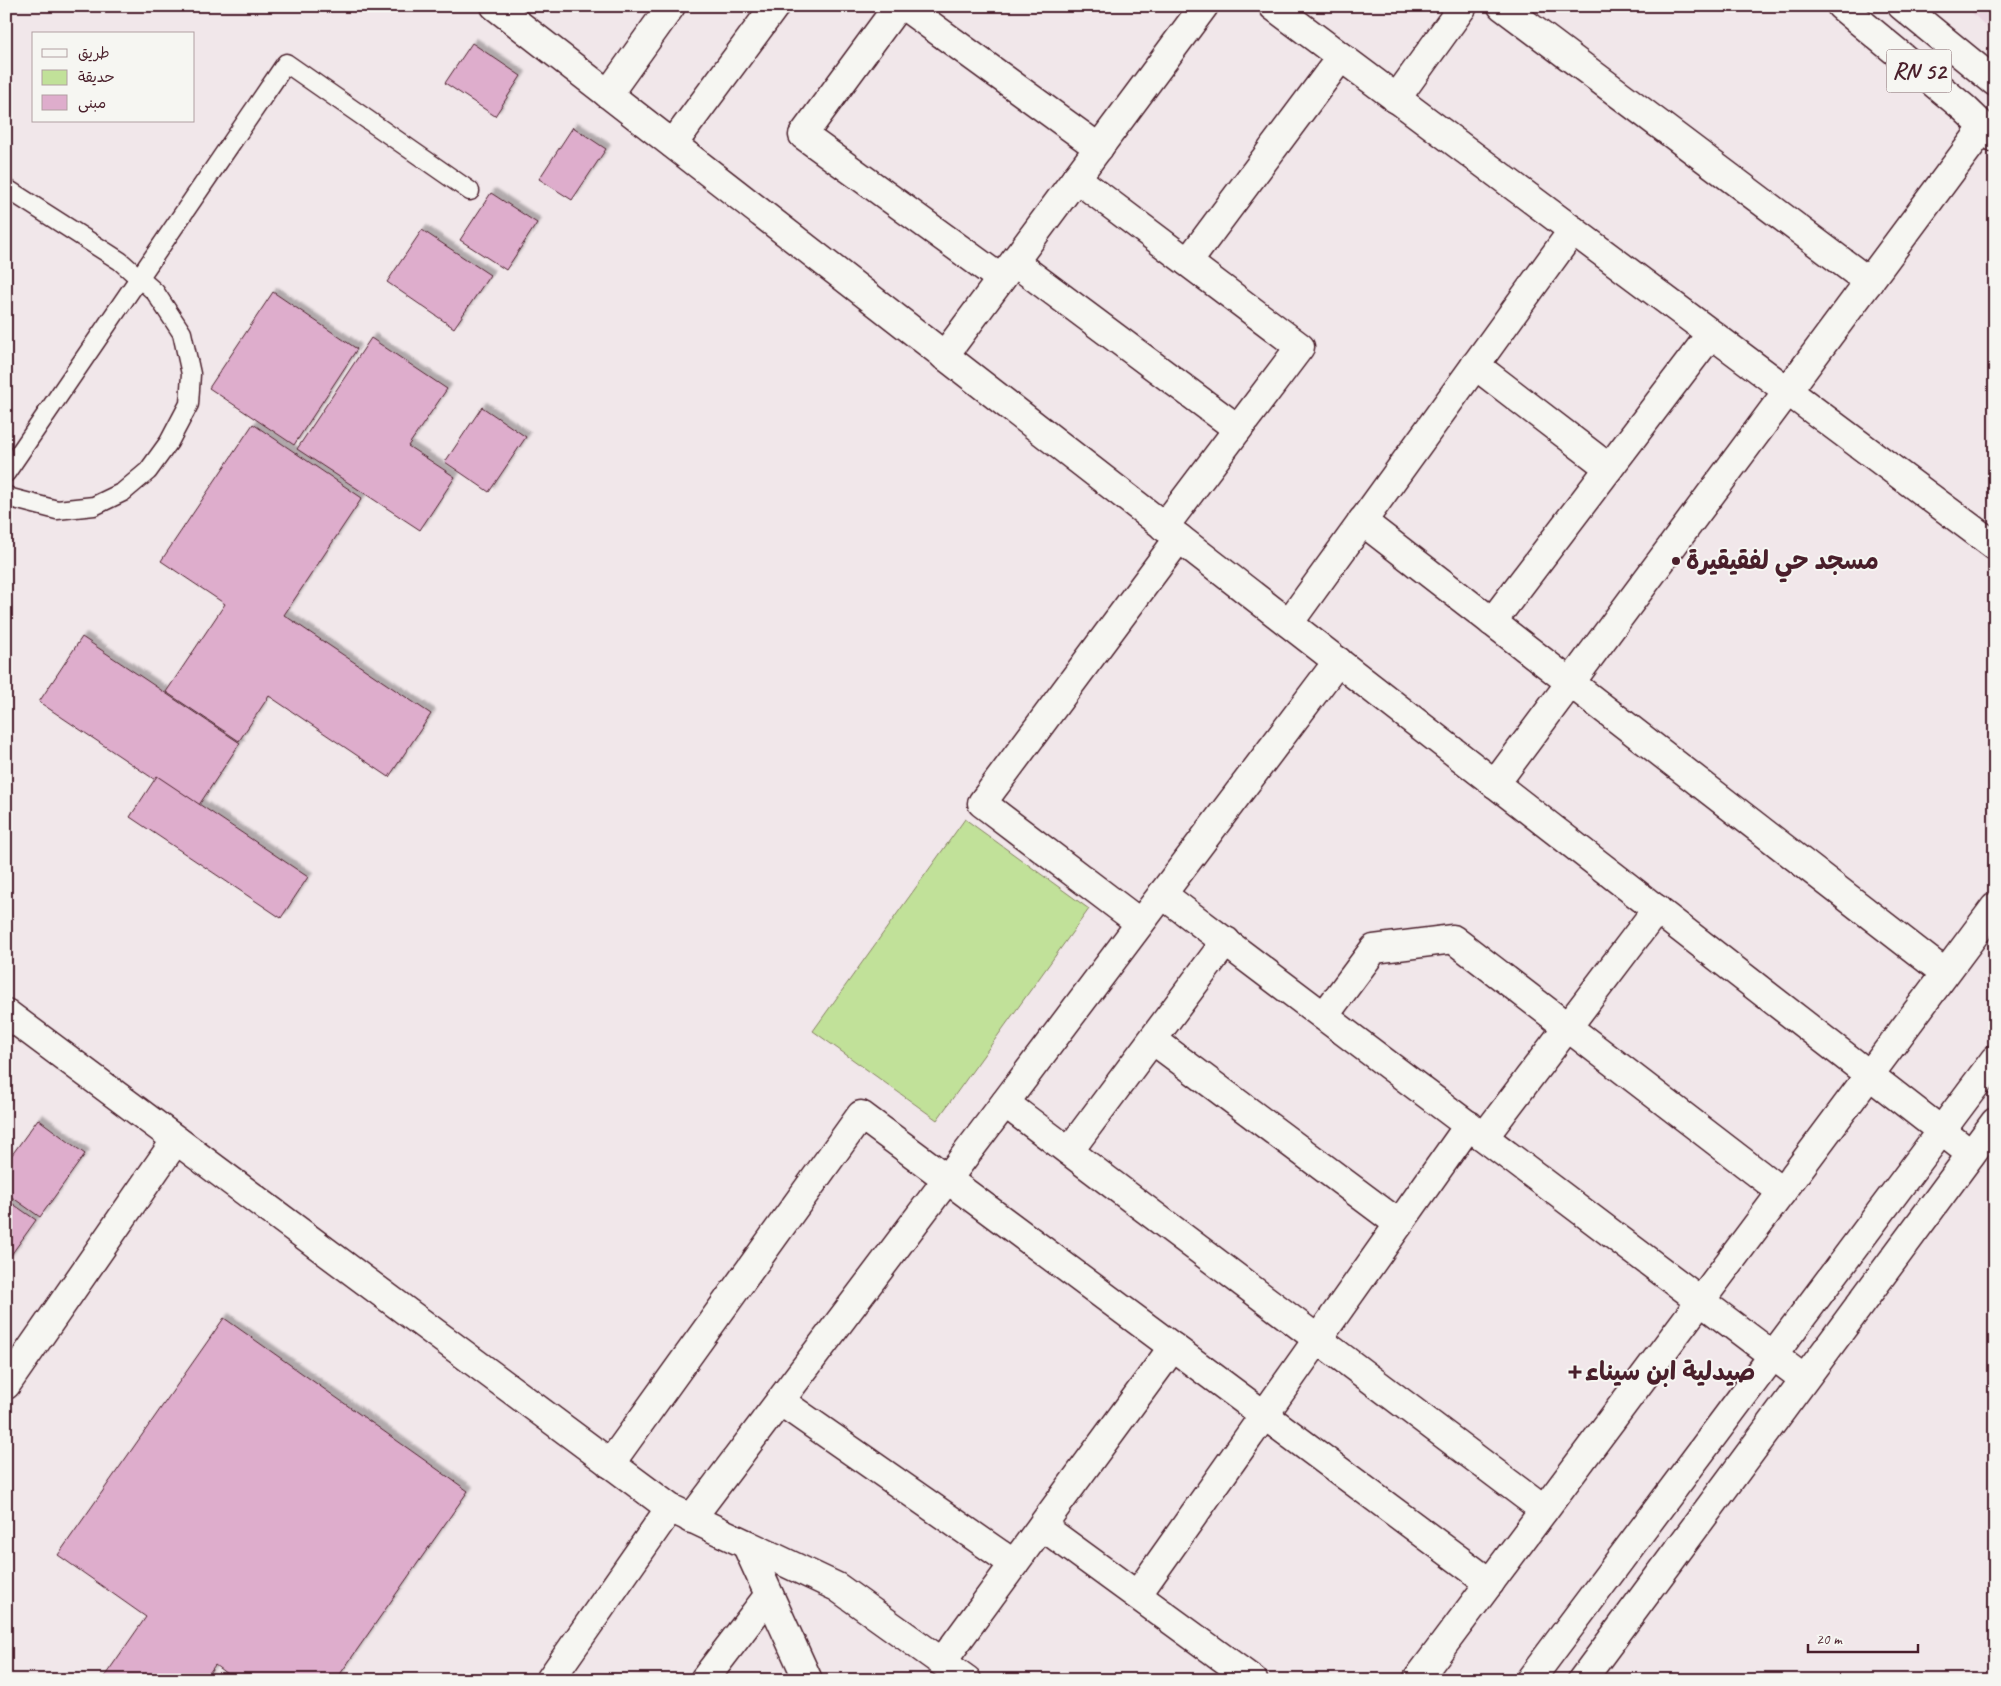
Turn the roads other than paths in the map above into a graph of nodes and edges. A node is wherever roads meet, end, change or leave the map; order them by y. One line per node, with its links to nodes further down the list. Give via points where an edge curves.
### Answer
1 (496, 6): 14 (street)
2 (671, 6): 14 (street)
3 (775, 6): 17 (street)
4 (898, 6): 24 (street, via 803,135)
5 (904, 6): 18 (street)
6 (1204, 6): 18 (street)
7 (1273, 6): 12 (street)
8 (1463, 6): 15 (street)
9 (1502, 6): 26 (street)
10 (1841, 6): 16 (street, RN 52)
11 (1902, 6): 13 (street, RN 52)
12 (1341, 57): 15 (street); 23 (street)
13 (1995, 82)
14 (608, 94): 17 (street)
15 (1396, 99): 22 (street)
16 (1989, 132): 26 (street)
17 (673, 144): 28 (street)
18 (1099, 148): 19 (street)
19 (1076, 178): 23 (street); 24 (street)
20 (6, 188): 25 (lane, via 120,262)
21 (470, 191): 25 (lane, via 286,62)
22 (1573, 230): 27 (street); 29 (street)
23 (1188, 262): 31 (street, via 1300,347)
24 (1008, 271): 28 (street); 31 (street)
25 (139, 278): 33 (lane); 34 (lane, via 156,292 182,333 191,374 189,404 169,442 148,471 123,492 94,506 57,510)
26 (1869, 282): 30 (street)
27 (1711, 334): 30 (street); 32 (street)
28 (944, 356): 36 (street)
29 (1475, 365): 32 (street); 35 (street)
30 (1787, 391): 37 (street); 41 (street)
31 (1238, 429): 36 (street)
32 (1609, 468): 38 (street)
33 (6, 473)
34 (6, 495)
35 (1362, 521): 38 (street); 39 (street)
36 (1172, 532): 39 (street); 46 (street, via 982,803)
37 (1995, 546)
38 (1492, 622): 41 (street)
39 (1289, 623): 40 (street)
40 (1338, 661): 42 (street); 43 (street)
41 (1570, 683): 42 (street); 48 (street)
42 (1495, 784): 45 (street)
43 (1162, 894): 46 (street); 47 (street)
44 (1995, 907): 48 (street)
45 (1657, 910): 51 (street); 54 (street)
46 (1140, 923): 55 (street)
47 (1226, 941): 50 (street); 52 (street)
48 (1945, 973): 54 (street)
49 (6, 1012): 59 (street)
50 (1324, 1016): 51 (street, via 1374,949 1453,939); 57 (street)
51 (1567, 1027): 57 (street); 63 (street)
52 (1153, 1040): 60 (street); 64 (street)
53 (1995, 1059): 58 (street)
54 (1869, 1075): 58 (street); 63 (street)
55 (1005, 1103): 60 (street); 62 (street)
56 (1995, 1122): 61 (street)
57 (1476, 1131): 64 (street); 65 (street)
58 (1941, 1131): 61 (street); 68 (street)
59 (176, 1140): 70 (street); 73 (street)
60 (1069, 1151): 66 (street)
61 (1971, 1154): 69 (street)
62 (948, 1178): 67 (street); 71 (street); 73 (street, via 861,1116)
63 (1782, 1192): 65 (street)
64 (1399, 1224): 66 (street)
65 (1700, 1301): 68 (street); 74 (street)
66 (1318, 1339): 72 (street); 74 (street)
67 (1173, 1347): 72 (street); 76 (street)
68 (1773, 1355): 69 (street); 89 (street)
69 (1804, 1379): 90 (street)
70 (6, 1385)
71 (780, 1401): 75 (street); 78 (street)
72 (1264, 1414): 79 (street); 81 (street)
73 (610, 1464): 75 (street)
74 (1544, 1510): 79 (street)
75 (681, 1514): 77 (street); 83 (street)
76 (1042, 1526): 78 (street); 81 (street)
77 (746, 1544): 80 (street); 82 (street, via 838,1587)
78 (1014, 1564): 82 (street)
79 (1490, 1583): 88 (street)
80 (769, 1595): 84 (street); 85 (street)
81 (1137, 1595): 87 (street)
82 (942, 1662): 86 (street)
83 (550, 1680)
84 (704, 1680)
85 (808, 1680)
86 (967, 1680)
87 (1253, 1680)
88 (1417, 1680)
89 (1530, 1680)
90 (1582, 1680)

